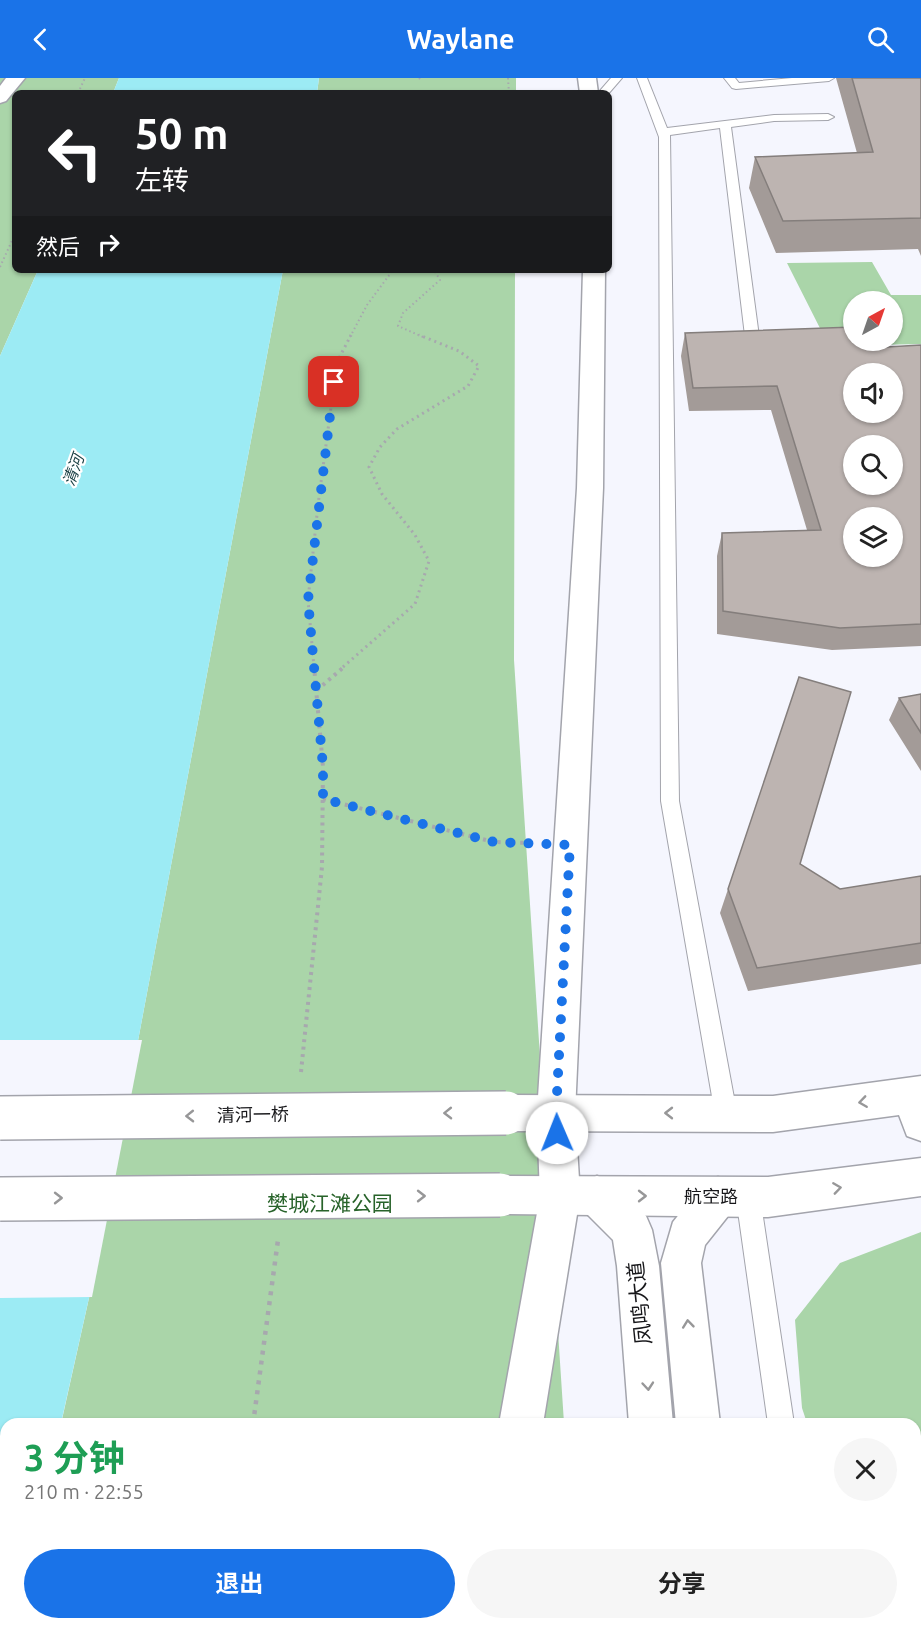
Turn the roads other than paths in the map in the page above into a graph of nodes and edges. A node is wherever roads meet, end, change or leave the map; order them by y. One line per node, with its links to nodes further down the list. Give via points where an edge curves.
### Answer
1 (16, 78): 7 (main road)
2 (617, 78): 6 (lane)
3 (642, 78): 10 (lane)
4 (729, 78): 5 (lane, via 736,86)
5 (829, 78)
6 (606, 90)
7 (0, 97)
8 (828, 117): 9 (lane)
9 (725, 124): 10 (lane); 12 (lane)
10 (664, 132): 15 (lane, via 670,801)
11 (594, 273): 14 (main road, via 590,488)
12 (753, 344)
13 (917, 1104): 15 (main road, one-way to 15)
14 (556, 1113): 15 (main road, one-way to 14); 16 (main road, 清河一桥, one-way to 16, bridge); 18 (main road)
15 (726, 1114)
16 (0, 1118)
17 (921, 1177): 19 (main road, 航空路, one-way to 17, via 768,1197)
18 (578, 1196): 19 (main road, 航空路, one-way to 19); 20 (main road, 航空路, one-way to 18, bridge); 21 (main road); 22 (main road, 凤鸣大道, one-way to 22, via 632,1230)
19 (733, 1197): 23 (main road, one-way to 19, via 681,1263 687,1236); 24 (lane)
20 (0, 1199)
21 (522, 1418)
22 (651, 1418)
23 (697, 1418)
24 (781, 1418)

